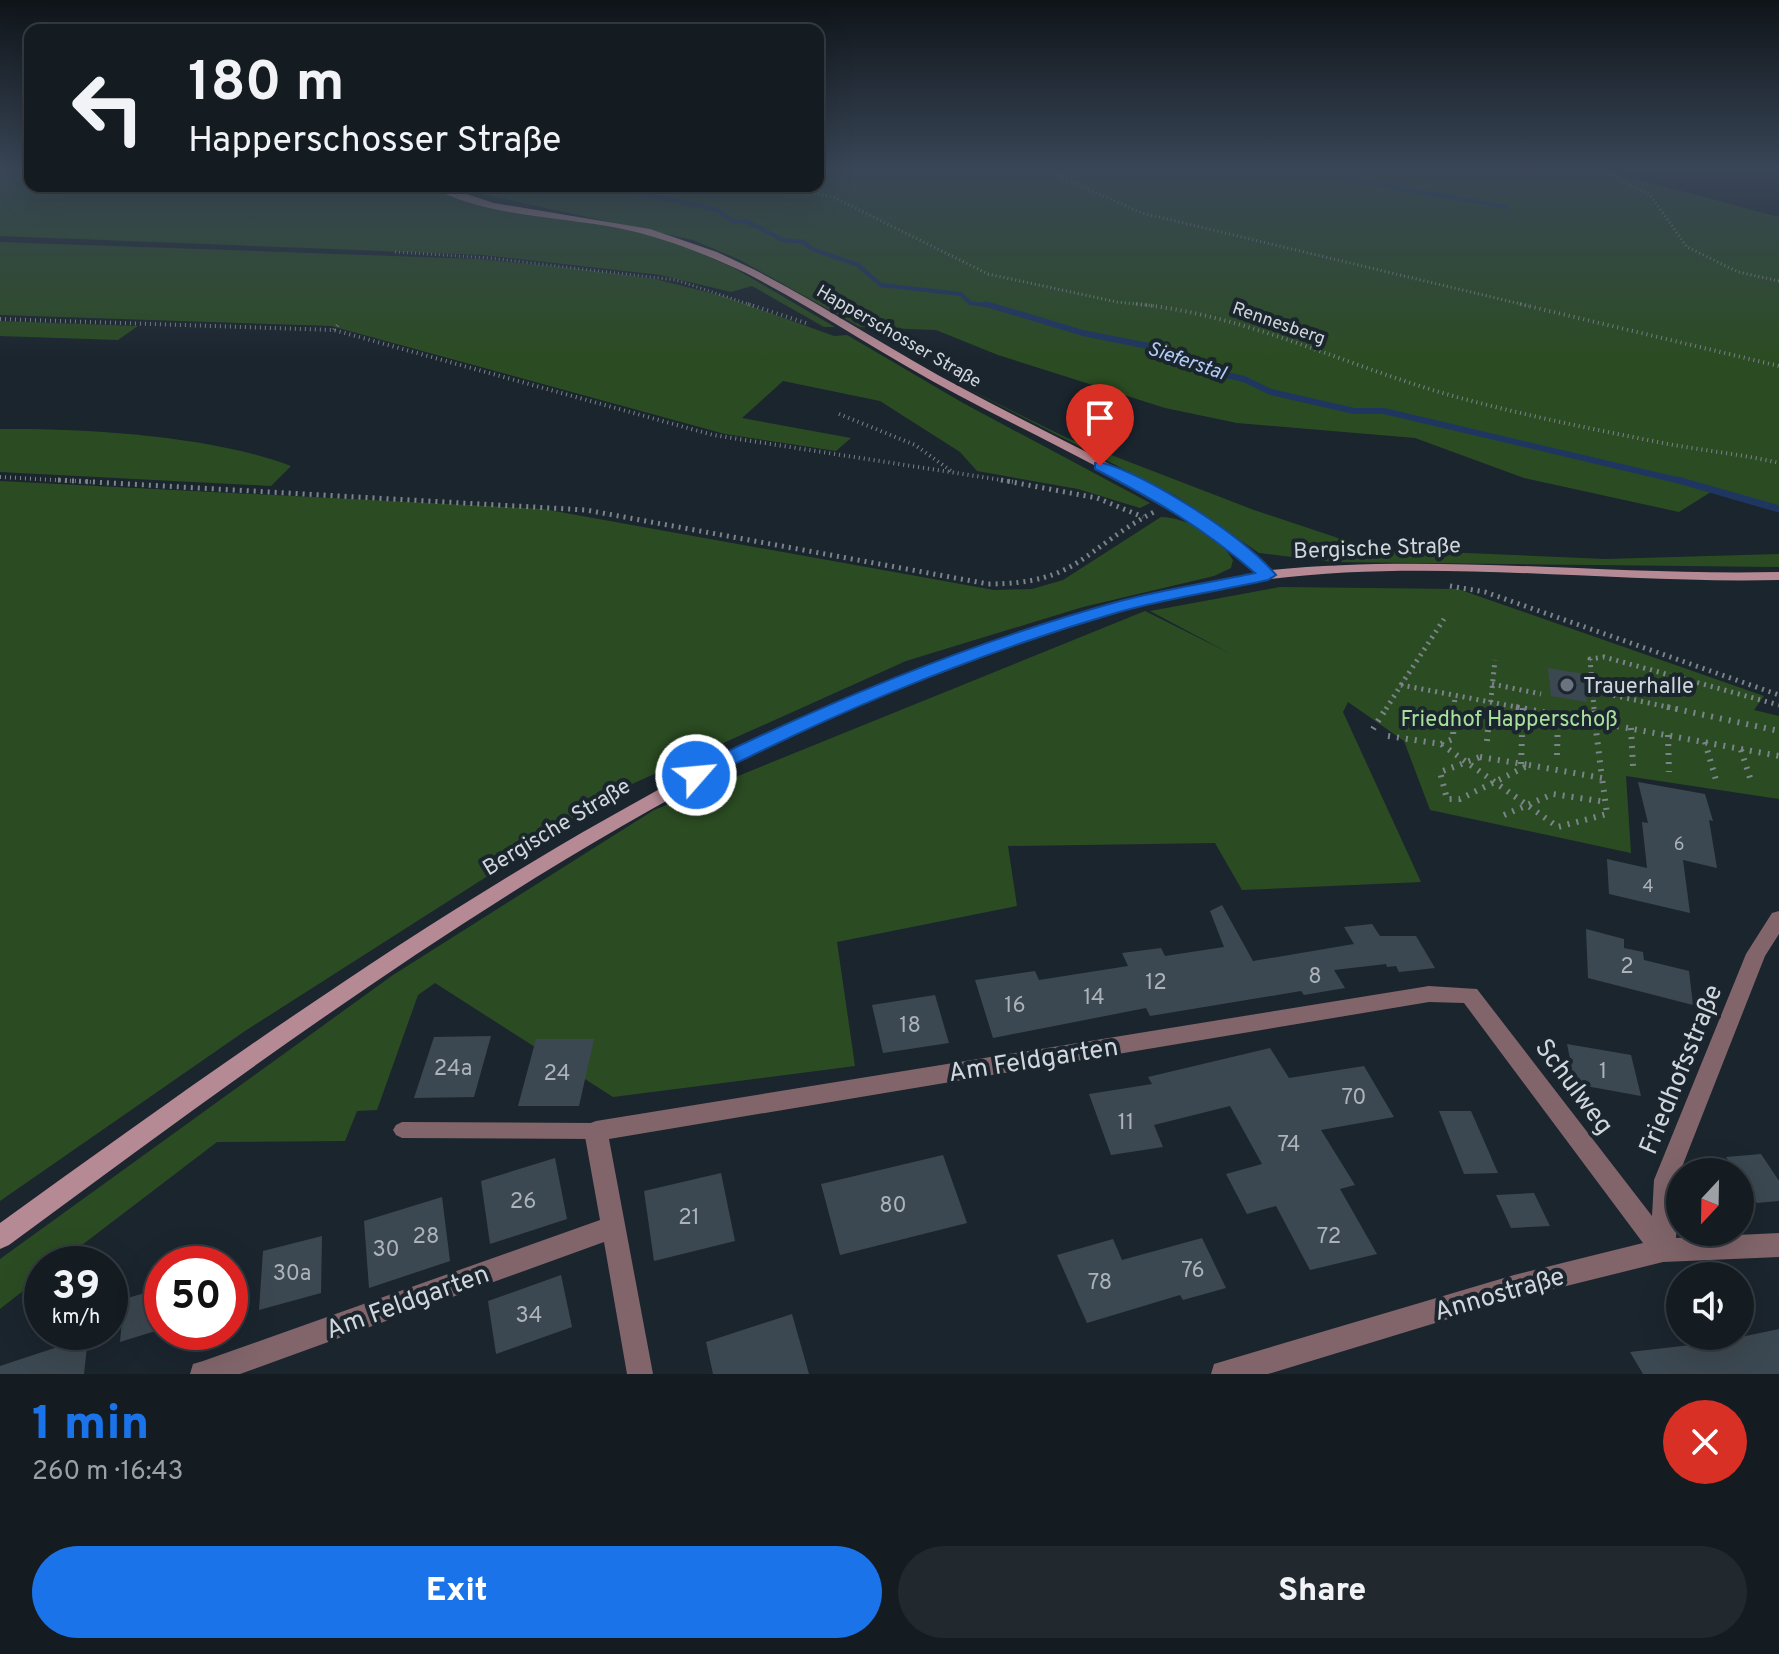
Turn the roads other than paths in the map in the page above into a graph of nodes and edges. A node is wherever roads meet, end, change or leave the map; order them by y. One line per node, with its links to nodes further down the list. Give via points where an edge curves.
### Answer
1 (652, 232): 2 (street, Happerschosser Straße, via 740,265 969,397 1173,503)
2 (1268, 575): 3 (street, Bergische Straße, via 1458,567); 9 (street, Bergische Straße, via 1118,607 953,660 804,720 642,802 476,901 263,1046)
3 (1779, 576)
4 (1779, 918): 11 (street, Friedhofsstraße, via 1756,954 1666,1180)
5 (1470, 995): 7 (street, Am Feldgarten, via 1429,994); 11 (street, Schulweg)
6 (402, 1130): 7 (lane, Am Feldgarten)
7 (596, 1131): 8 (street)
8 (611, 1228): 12 (street, Am Feldgarten); 13 (street)
9 (0, 1237)
10 (1779, 1245): 11 (street, Annostraße)
11 (1663, 1250): 14 (street, Annostraße, via 1514,1287)
12 (203, 1374)
13 (640, 1374)
14 (1224, 1374)

